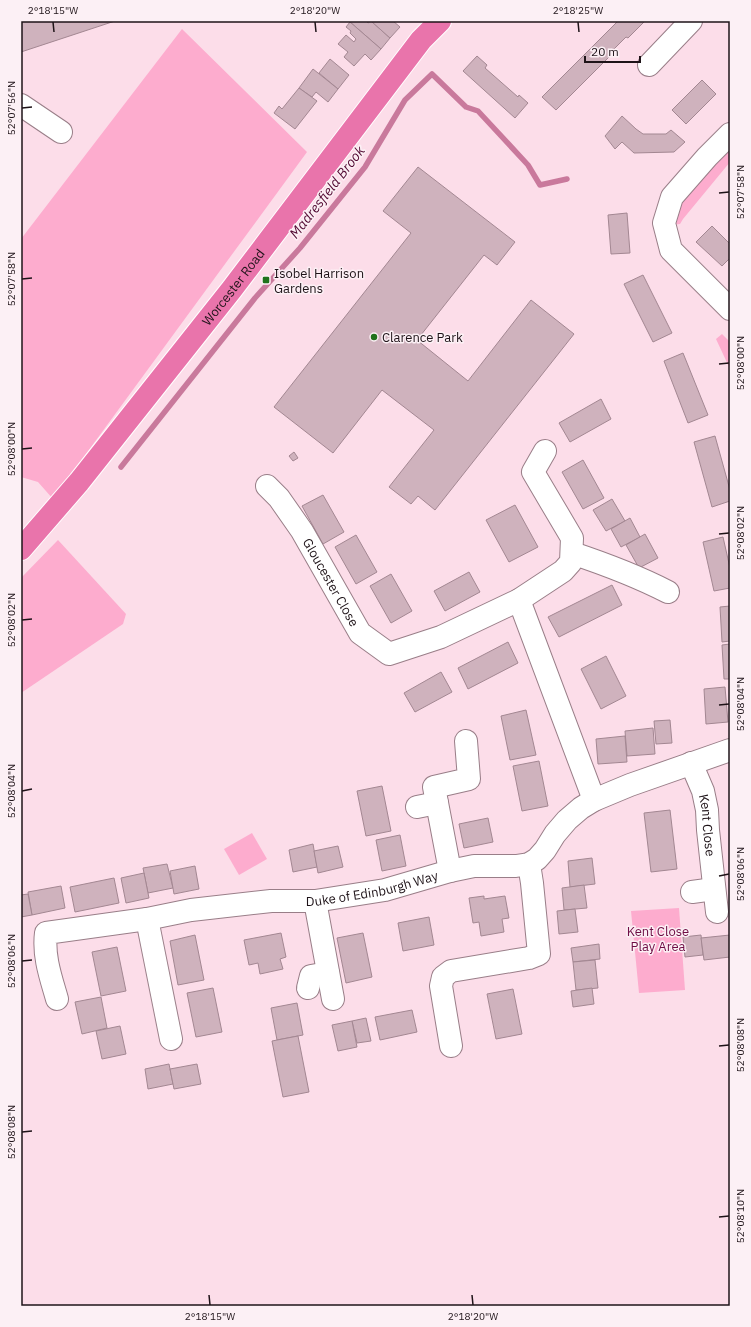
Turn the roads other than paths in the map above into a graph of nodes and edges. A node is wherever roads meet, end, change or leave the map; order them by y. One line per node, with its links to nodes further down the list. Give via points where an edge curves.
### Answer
1 (440, 21): 10 (highway, Worcester Road, via 421,40 240,279 124,426)
2 (691, 21): 3 (street, via 678,46)
3 (648, 65)
4 (21, 105): 5 (street)
5 (61, 132)
6 (730, 134): 7 (street, via 672,197 664,223 671,250)
7 (730, 309)
8 (546, 451): 11 (street, via 533,472 572,538)
9 (267, 486): 13 (street, Gloucester Close, via 279,498 302,531 360,633 389,654 441,637)
10 (21, 549)
11 (572, 553): 12 (street, via 620,570); 13 (street, Gloucester Close, via 571,562 563,571)
12 (668, 592)
13 (520, 600): 17 (street)
14 (466, 741): 19 (street, via 469,780 434,787 427,805)
15 (730, 750): 16 (street)
16 (691, 763): 17 (street); 20 (street, Kent Close, via 703,791 707,810)
17 (594, 800): 18 (street, via 567,820 546,850)
18 (529, 864): 19 (street, Duke of Edinburgh Way, via 474,866); 30 (street, via 539,954 529,958 451,971 443,977 442,986)
19 (450, 871): 22 (street, Duke of Edinburgh Way, via 385,890)
20 (714, 889): 21 (street); 23 (street, Kent Close)
21 (692, 892)
22 (315, 901): 24 (street, Duke of Edinburgh Way, via 271,901); 25 (street)
23 (717, 912)
24 (147, 918): 27 (street, Duke of Edinburgh Way, via 46,933 46,955); 29 (street, via 154,1006)
25 (328, 972): 26 (street, via 312,976); 28 (street)
26 (308, 988)
27 (57, 999)
28 (332, 999)
29 (171, 1039)
30 (451, 1046)

